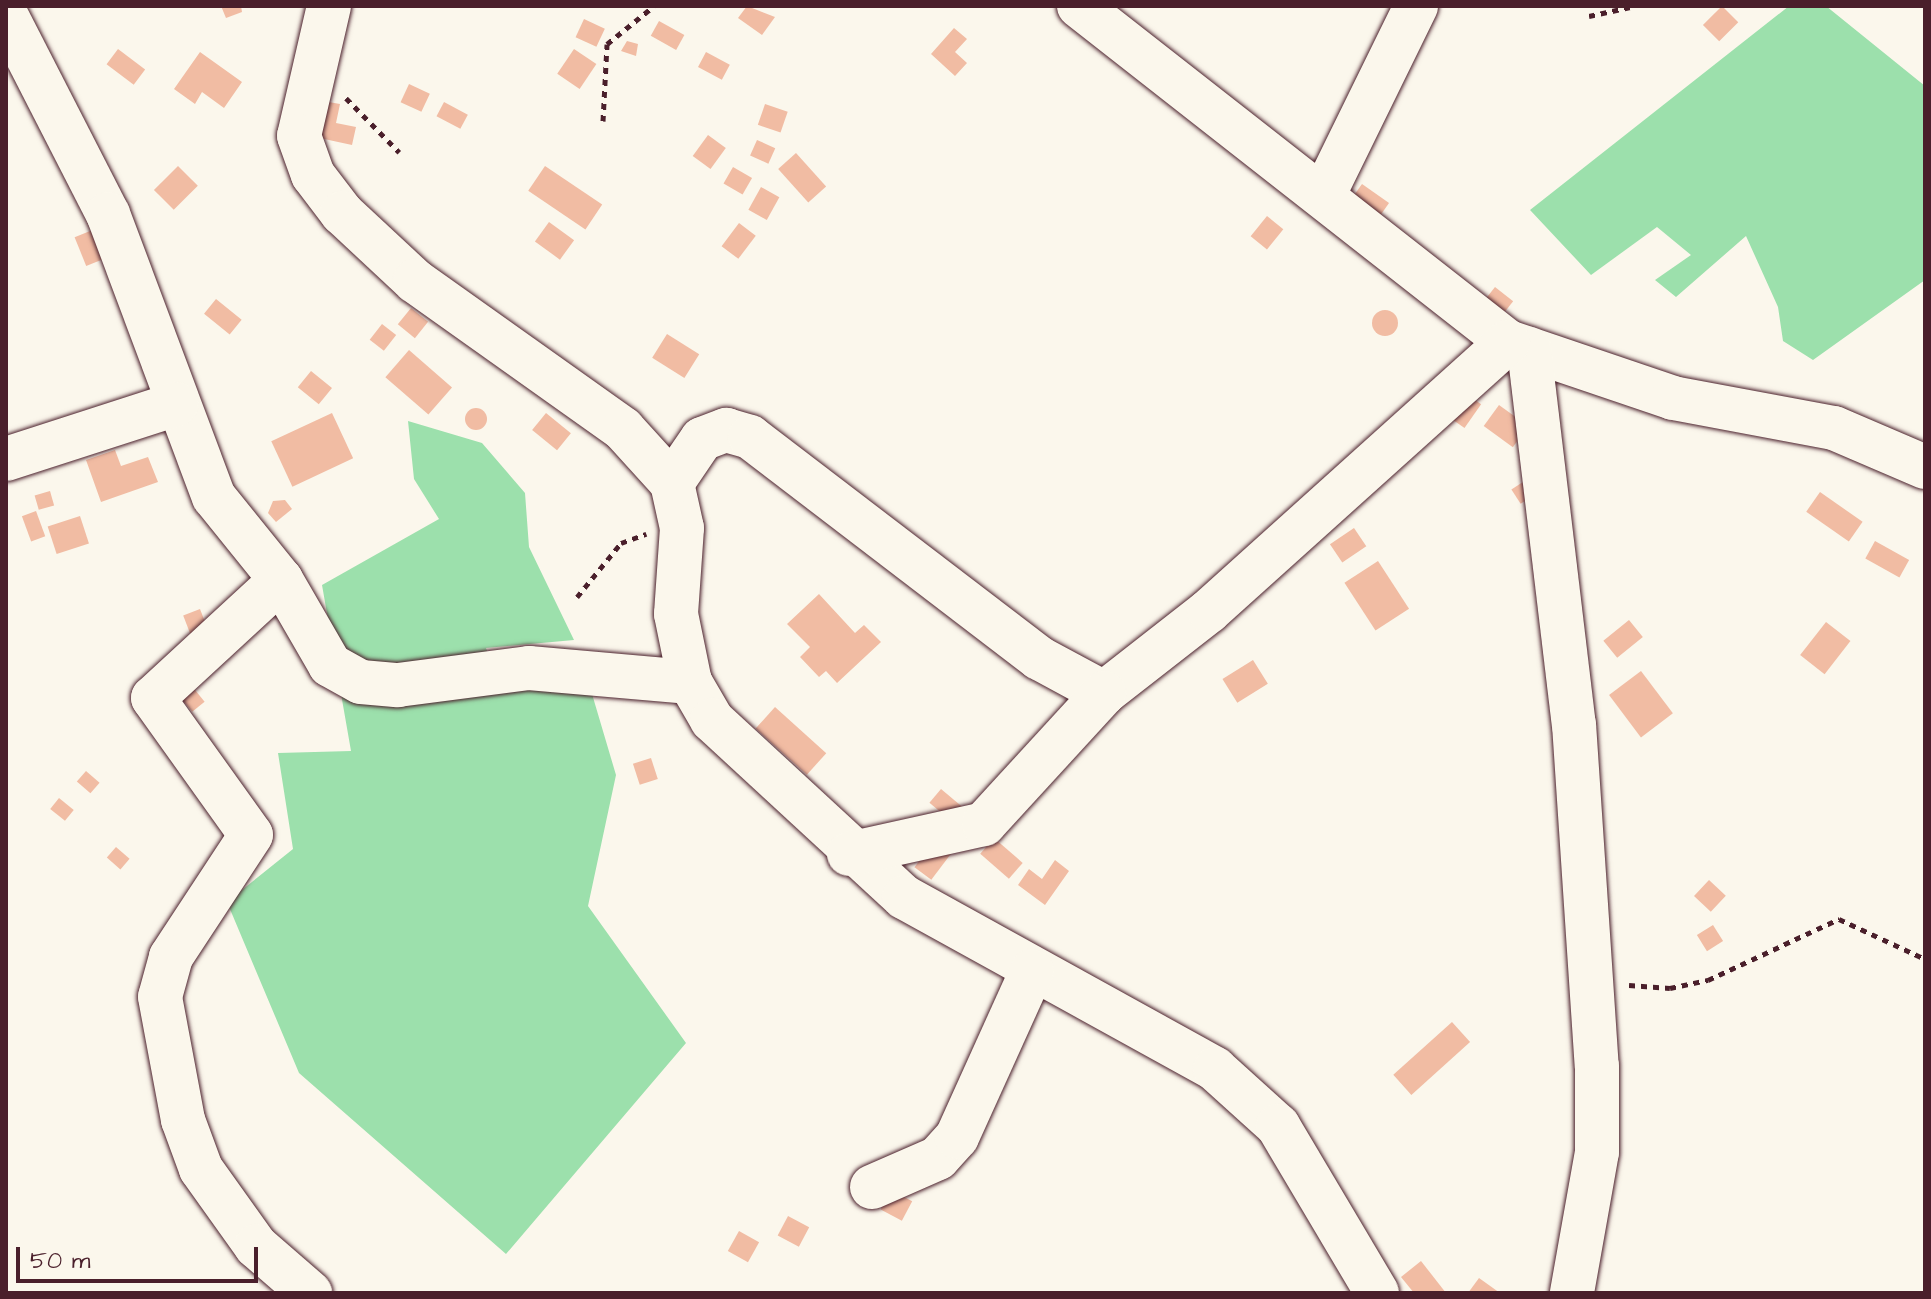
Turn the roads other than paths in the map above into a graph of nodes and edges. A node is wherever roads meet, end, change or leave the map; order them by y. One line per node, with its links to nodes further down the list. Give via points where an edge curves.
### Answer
1 (329, 6): 10 (street, via 299,136 313,175 342,213 451,310 623,429)
2 (1079, 6): 5 (street)
3 (1416, 6): 5 (street)
4 (6, 15): 7 (street, via 108,214)
5 (1325, 192): 6 (street)
6 (1519, 346): 9 (street, via 1673,398 1834,428); 13 (street, via 1209,611); 19 (street, via 1568,663 1593,982 1597,1152)
7 (176, 404): 8 (street); 11 (street, via 214,497)
8 (6, 459)
9 (1925, 467)
10 (672, 483): 12 (street, via 682,528 676,614); 13 (street, via 702,439 726,430 750,437 1039,658)
11 (281, 580): 12 (street, via 315,648 361,682 398,685 529,668); 17 (street, via 153,698 251,835 171,957 160,997 183,1120 201,1169 256,1246)
12 (690, 682): 14 (street, via 712,720)
13 (1104, 693): 14 (street, via 984,824)
14 (849, 854): 15 (street, via 904,897)
15 (1032, 971): 16 (street, via 957,1137 938,1158); 18 (street, via 1215,1069 1278,1126)
16 (872, 1187)
17 (310, 1293)
18 (1377, 1293)
19 (1572, 1293)

